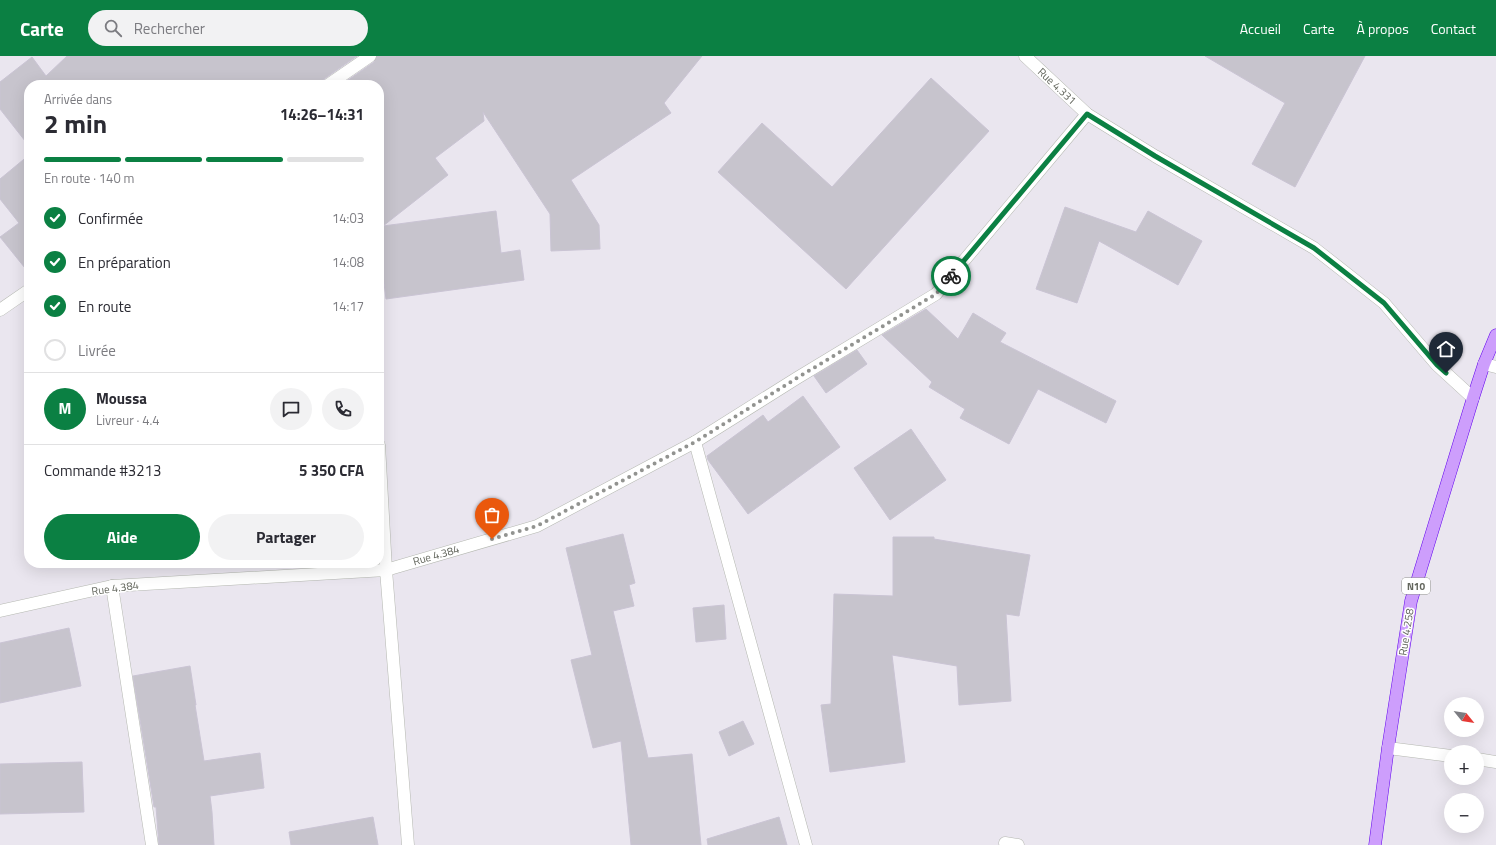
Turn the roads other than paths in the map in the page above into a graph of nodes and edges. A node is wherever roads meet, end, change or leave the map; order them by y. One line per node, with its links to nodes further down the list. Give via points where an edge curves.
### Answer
1 (370, 56): 3 (street)
2 (1025, 56): 4 (street, Rue 4.331)
3 (335, 80)
4 (1087, 114): 10 (street, Rue 4.331, via 1314,248 1384,303 1437,365); 11 (street, Rue 4.384, via 936,294)
5 (24, 293): 6 (street)
6 (0, 310)
7 (1496, 336): 8 (highway, Rue 4.258 / N10)
8 (1484, 364): 9 (street); 10 (highway, Rue 4.258 / N10)
9 (1496, 367)
10 (1473, 398): 16 (highway, Rue 4.258 / N10, via 1411,601)
11 (695, 442): 13 (street, Rue 4.384, via 537,526); 23 (street)
12 (384, 534): 13 (street)
13 (386, 570): 14 (street, Rue 4.384); 22 (street)
14 (112, 586): 15 (street, Rue 4.384); 21 (street)
15 (0, 611)
16 (1388, 748): 17 (street); 25 (highway, Rue 4.258 / N10)
17 (1444, 755)
18 (1484, 760): 19 (street)
19 (1496, 762)
20 (1005, 843): 24 (street)
21 (152, 845)
22 (408, 845)
23 (806, 845)
24 (1018, 845)
25 (1375, 845)

